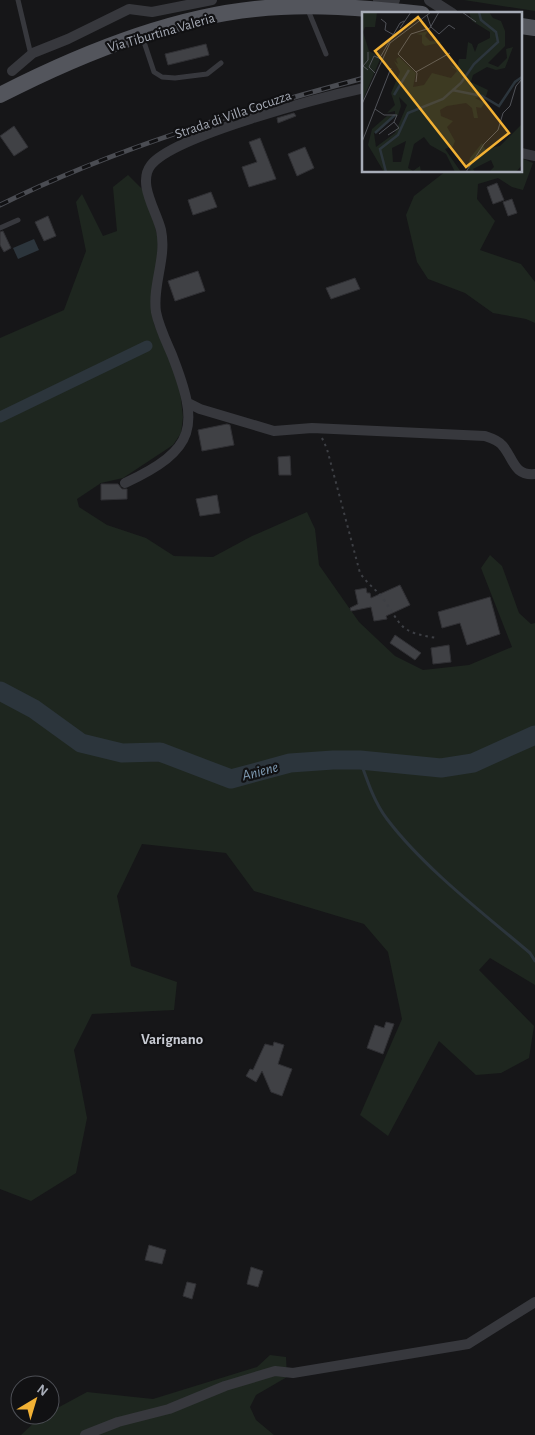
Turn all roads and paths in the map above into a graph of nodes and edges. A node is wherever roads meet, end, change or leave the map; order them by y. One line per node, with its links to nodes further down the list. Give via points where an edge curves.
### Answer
1 (18, 0): 14 (lane)
2 (212, 0): 14 (street, via 152,12 129,9)
3 (260, 0): 7 (street)
4 (430, 0): 9 (street)
5 (386, 3): 6 (main road, Via Tiburtina Valeria); 8 (main road, Via Tiburtina Valeria)
6 (307, 6): 7 (main road, Via Tiburtina Valeria); 13 (lane)
7 (238, 11): 12 (main road, Via Tiburtina Valeria)
8 (415, 12)
9 (449, 12)
10 (522, 26): 11 (main road)
11 (535, 28)
12 (142, 35): 15 (lane, via 154,72 162,77 208,74); 18 (main road, Via Tiburtina Valeria, via 67,63)
13 (326, 54)
14 (31, 55): 16 (street)
15 (220, 63)
16 (12, 71)
17 (362, 89): 23 (street, Strada di Villa Cocuzza, via 219,130 166,153 148,170 146,184 162,242 156,313)
18 (0, 95)
19 (522, 153): 20 (street)
20 (535, 156)
21 (18, 220): 22 (lane)
22 (0, 228)
23 (188, 402): 24 (street, via 200,409 274,431); 26 (street, Strada di Villa Cocuzza, via 190,424 180,446 161,464)
24 (312, 428): 25 (street, via 485,436 502,445 519,471); 27 (path, via 327,449 360,573 404,630)
25 (535, 474)
26 (125, 483)
27 (437, 638)
28 (535, 1302): 29 (street, via 468,1344 293,1373 274,1371)
29 (85, 1435)

